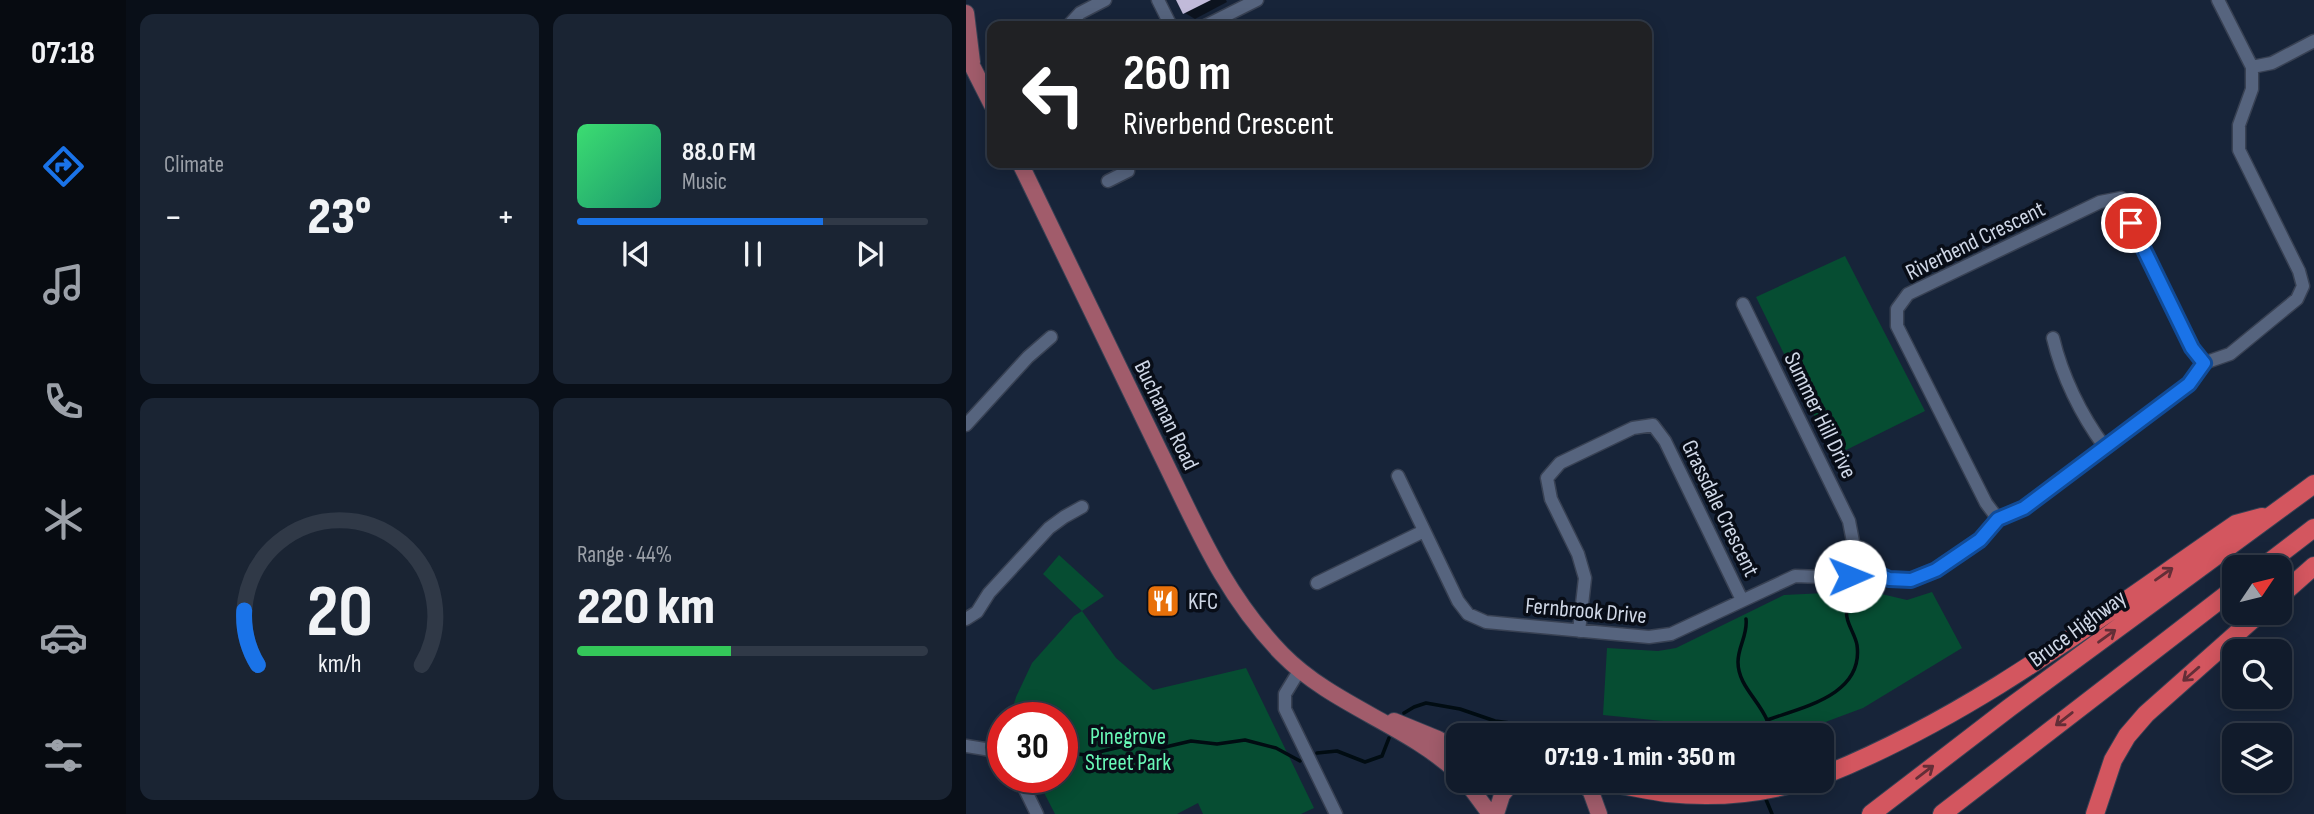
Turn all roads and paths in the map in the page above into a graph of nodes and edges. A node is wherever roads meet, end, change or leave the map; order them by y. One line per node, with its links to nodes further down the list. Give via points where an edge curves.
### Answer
1 (1105, 0): 6 (street)
2 (1158, 0): 7 (street)
3 (1258, 0): 8 (street)
4 (2218, 0): 11 (street)
5 (966, 13): 10 (main road)
6 (1073, 21)
7 (1168, 21)
8 (1215, 21)
9 (2314, 41): 11 (street, via 2272,63)
10 (969, 58): 12 (main road)
11 (2252, 67): 19 (street, via 2252,89 2239,125 2239,150 2303,286 2297,299 2230,354)
12 (987, 95)
13 (1022, 168): 41 (main road, Buchanan Road, via 1224,580 1249,616)
14 (1128, 168): 15 (street)
15 (1108, 181)
16 (1743, 304): 29 (street, Summer Hill Drive, via 1849,521)
17 (1051, 337): 20 (street)
18 (2053, 338): 21 (street, via 2079,405)
19 (2204, 363): 21 (street, via 2189,384); 26 (street, Riverbend Crescent, via 2192,348 2121,198 2100,202 1908,294 1897,309 1898,326)
20 (966, 425)
21 (2104, 446): 26 (street, via 2024,508)
22 (1398, 476): 28 (street, Fernbrook Drive)
23 (2314, 484): 25 (highway, Bruce Highway)
24 (1082, 507): 38 (street, via 1049,528)
25 (2275, 513): 47 (highway, one-way to 25, via 1913,734 2005,682 2236,524); 59 (highway, Bruce Highway, one-way to 25)
26 (1998, 519): 33 (street, via 1980,540 1936,570 1911,580 1889,579)
27 (2314, 528): 30 (highway)
28 (1424, 531): 34 (street); 40 (street, Fernbrook Drive, via 1468,614 1486,622)
29 (1854, 547): 31 (street, via 1844,553); 33 (street, via 1869,554)
30 (2279, 555)
31 (1842, 566): 33 (street, via 1856,577); 37 (street, Fernbrook Drive, via 1822,577 1795,576)
32 (2314, 566): 35 (highway)
33 (1869, 570)
34 (1317, 583)
35 (2292, 585)
36 (2222, 598): 60 (highway, one-way to 60)
37 (1742, 600): 40 (street, Fernbrook Drive, via 1671,634 1649,638); 40 (street, Grassdale Crescent, via 1665,441 1653,425 1633,428 1560,463 1547,478 1550,499 1585,578)
38 (966, 620)
39 (2246, 625): 61 (highway, one-way to 61, via 2127,736 2113,760)
40 (1578, 631)
41 (1299, 670): 42 (main road, Buchanan Road); 55 (street, via 1285,694 1285,709)
42 (1334, 694): 43 (main road, Buchanan Road); 46 (main road, Buchanan Road)
43 (1446, 743)
44 (966, 746): 45 (street)
45 (987, 748)
46 (1446, 764)
47 (1834, 771)
48 (1026, 793): 54 (street)
49 (1475, 793): 56 (main road)
50 (1504, 793): 57 (main road)
51 (1590, 793): 58 (main road)
52 (1667, 793): 53 (highway)
53 (1737, 793)
54 (1036, 814)
55 (1336, 814)
56 (1490, 814)
57 (1496, 814)
58 (1599, 814)
59 (1871, 814)
60 (1942, 814)
61 (2095, 814)

